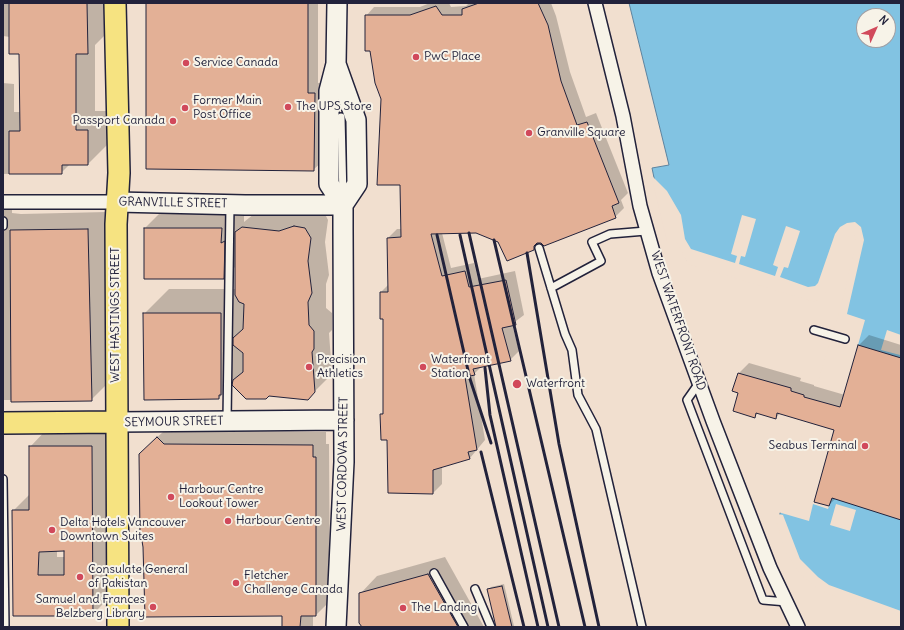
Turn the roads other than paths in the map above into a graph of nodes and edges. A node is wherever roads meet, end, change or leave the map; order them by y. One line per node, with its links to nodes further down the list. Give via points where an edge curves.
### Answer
1 (115, 3): 7 (main road, WEST HASTINGS STREET, via 119,173)
2 (338, 3): 4 (main road)
3 (595, 3): 12 (street, WEST WATERFRONT ROAD, via 623,116)
4 (336, 64): 9 (main road, via 329,91 329,184); 9 (main road, via 356,120 357,184)
5 (341, 117): 9 (lane)
6 (3, 202): 7 (street, GRANVILLE STREET)
7 (117, 202): 8 (main road, GRANVILLE STREET); 21 (main road, WEST HASTINGS STREET)
8 (230, 204): 9 (main road, GRANVILLE STREET); 19 (lane)
9 (343, 205): 18 (main road, WEST CORDOVA STREET)
10 (3, 221): 11 (lane)
11 (3, 226)
12 (646, 230): 14 (lane, via 610,234 592,242 601,261); 17 (street, WEST WATERFRONT ROAD, via 665,292)
13 (539, 248): 14 (lane)
14 (551, 288): 31 (lane, via 572,350 578,395 596,429)
15 (814, 330): 16 (lane)
16 (846, 339)
17 (699, 383): 25 (street, WEST WATERFRONT ROAD, via 770,568); 25 (lane, via 687,400 763,600)
18 (344, 420): 19 (main road, SEYMOUR STREET); 28 (main road, WEST CORDOVA STREET)
19 (227, 421): 21 (main road, SEYMOUR STREET)
20 (3, 422): 21 (main road, SEYMOUR STREET)
21 (116, 422): 27 (main road, WEST HASTINGS STREET)
22 (3, 479): 26 (lane)
23 (434, 572): 29 (lane)
24 (475, 589): 30 (lane)
25 (787, 602): 32 (street, WEST WATERFRONT ROAD)
26 (4, 627)
27 (118, 627)
28 (336, 627)
29 (464, 627)
30 (491, 627)
31 (642, 627)
32 (798, 627)

